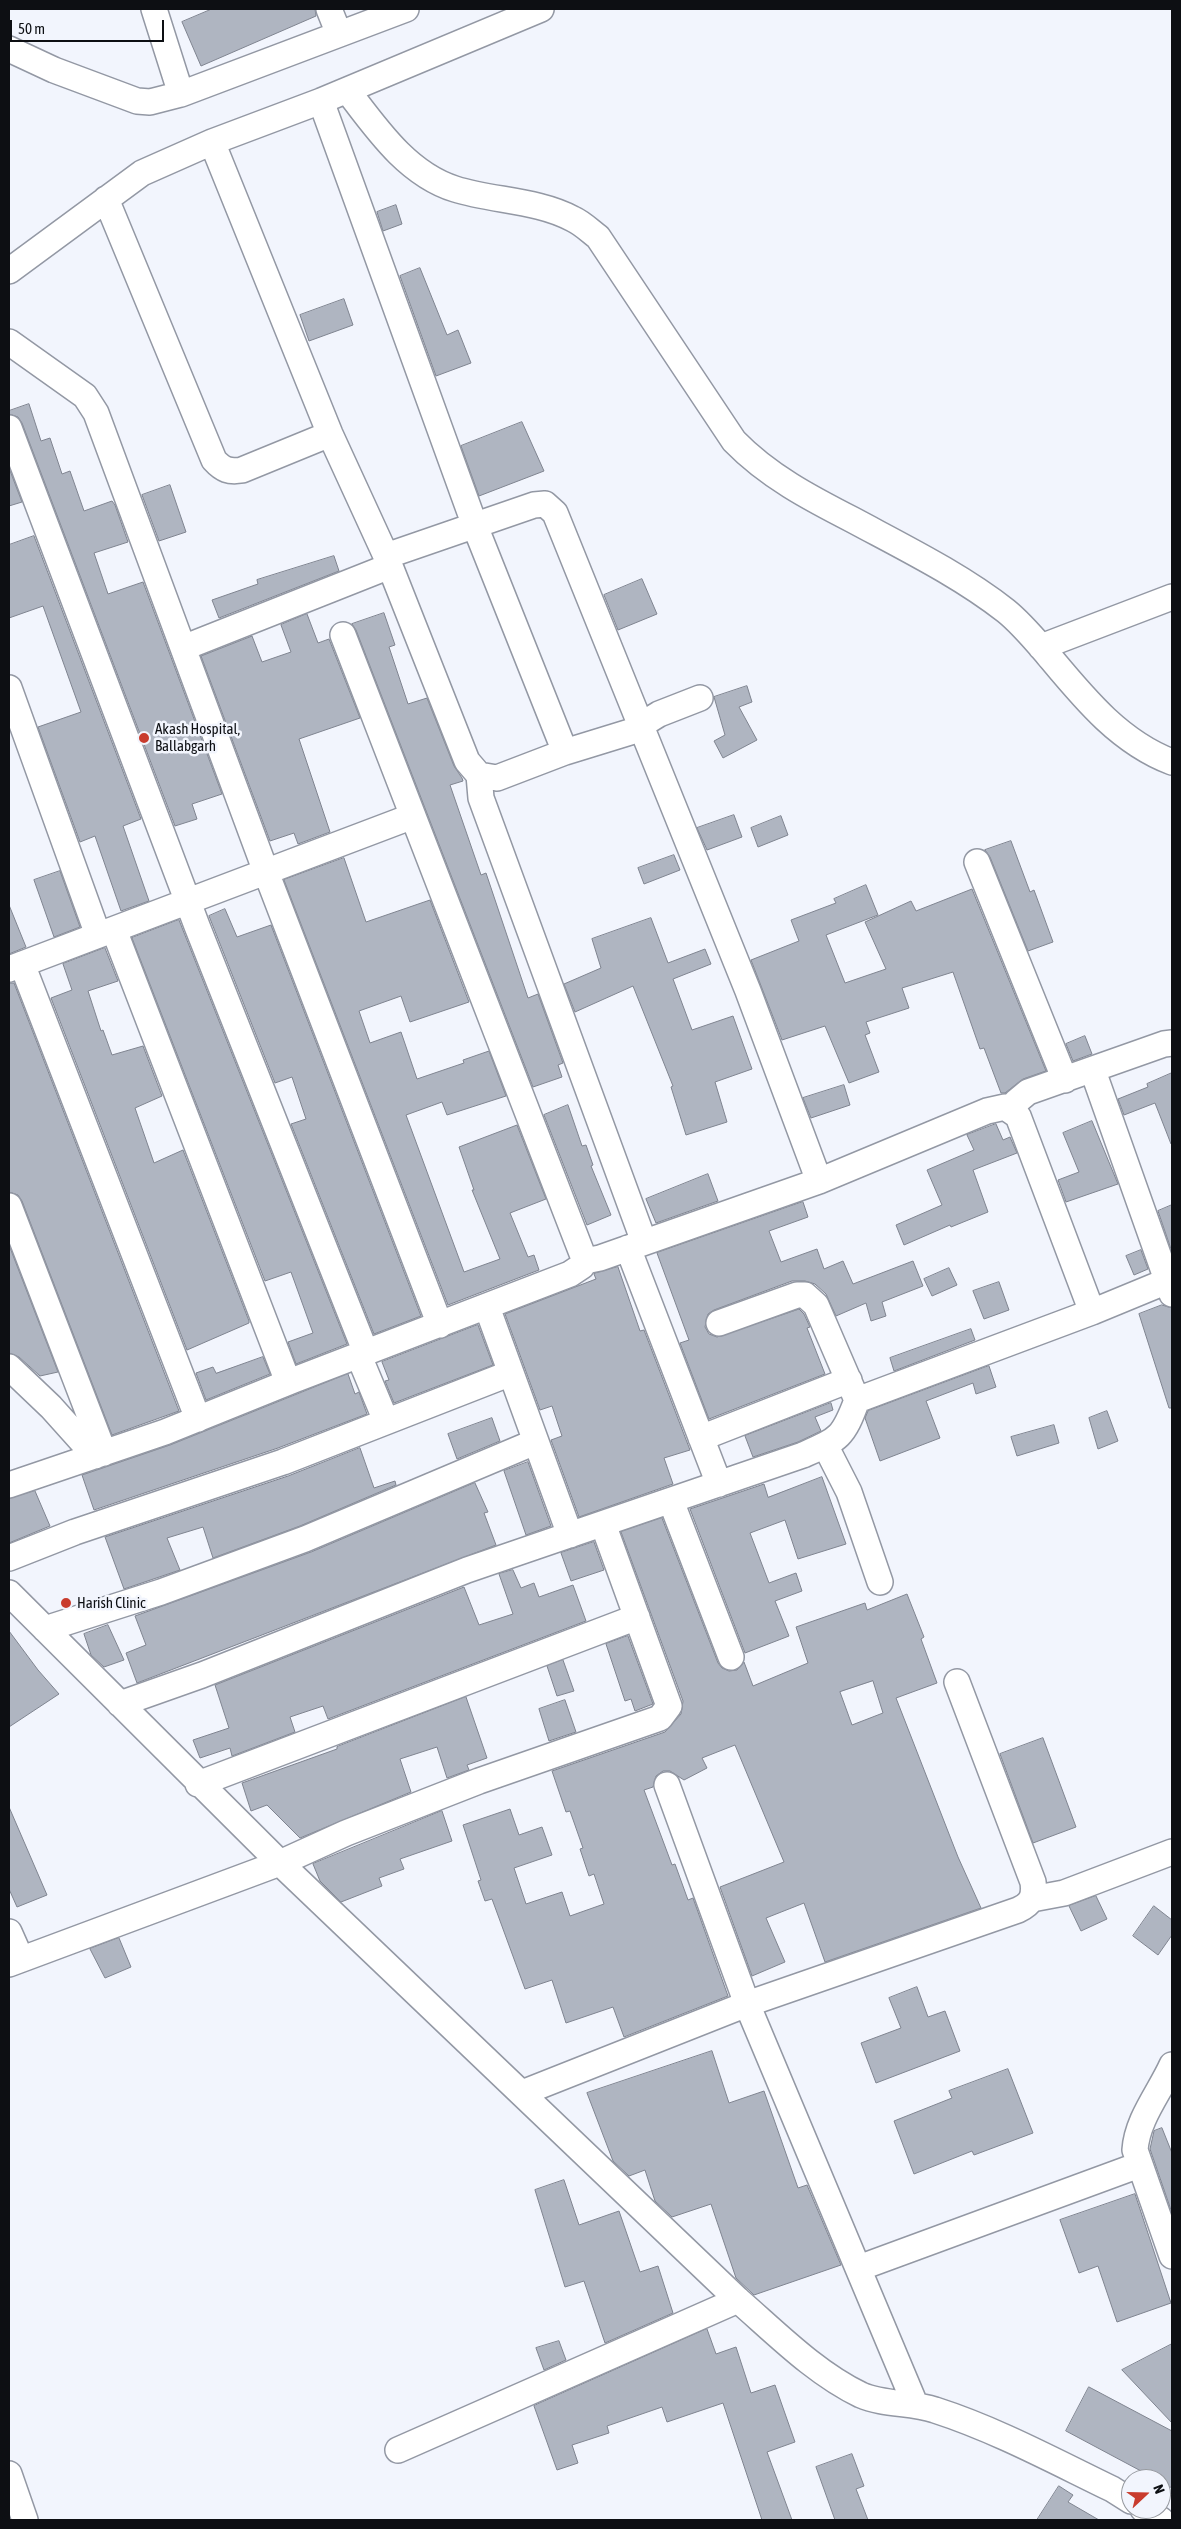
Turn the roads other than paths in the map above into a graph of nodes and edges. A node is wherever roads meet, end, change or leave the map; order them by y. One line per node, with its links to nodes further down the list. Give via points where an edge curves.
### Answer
1 (155, 9): 8 (street)
2 (329, 9): 5 (street)
3 (406, 9): 5 (street)
4 (541, 9): 7 (street)
5 (339, 34): 8 (street)
6 (9, 49): 8 (street, via 130,100 150,102)
7 (346, 90): 9 (street); 20 (street, via 396,151 419,170 454,189 556,211 574,219 598,237 734,441 748,455 804,494 963,582 1006,611)
8 (181, 94)
9 (321, 100): 10 (street); 16 (street)
10 (212, 142): 11 (street, via 142,173); 15 (street)
11 (106, 199): 12 (street); 15 (street, via 214,460 221,468 231,472 242,470)
12 (9, 271)
13 (9, 342): 21 (street, via 76,389 90,403)
14 (9, 428): 31 (street)
15 (330, 434): 17 (street)
16 (474, 526): 17 (street); 24 (street, via 534,504 551,507); 25 (street)
17 (388, 561): 21 (street); 27 (street, via 467,761)
18 (1172, 597): 20 (street)
19 (343, 635): 28 (street)
20 (1040, 647): 26 (street, via 1110,723 1155,756)
21 (183, 648): 30 (street)
22 (9, 688): 32 (street)
23 (700, 698): 24 (street, via 659,714)
24 (642, 726): 25 (street); 38 (street, via 748,990)
25 (564, 752): 27 (street, via 497,778)
26 (1172, 762)
27 (479, 775): 40 (street, via 481,798)
28 (413, 816): 30 (street); 41 (street, via 575,1241)
29 (977, 862): 36 (street)
30 (266, 872): 31 (street); 46 (street)
31 (189, 900): 32 (street); 47 (street)
32 (106, 932): 33 (street); 50 (street)
33 (15, 967): 52 (street)
34 (1172, 1043): 35 (street)
35 (1092, 1071): 36 (street); 42 (street)
36 (1065, 1080): 37 (street, via 1028,1092)
37 (1011, 1110): 38 (street, via 1005,1107 987,1111); 44 (street, via 1018,1116)
38 (820, 1181): 40 (street)
39 (9, 1206): 57 (street)
40 (636, 1245): 41 (street, via 600,1258); 54 (street)
41 (586, 1259): 43 (street, via 570,1274)
42 (1171, 1284): 44 (street)
43 (486, 1307): 46 (street); 49 (street)
44 (1092, 1312): 51 (street)
45 (719, 1323): 51 (street, via 805,1294 816,1305)
46 (440, 1325): 47 (street)
47 (362, 1354): 50 (street); 53 (street)
48 (9, 1367): 57 (street)
49 (510, 1373): 53 (street); 55 (street)
50 (288, 1382): 52 (street)
51 (853, 1390): 54 (street); 56 (street, via 847,1429)
52 (198, 1418): 57 (street)
53 (386, 1421): 63 (street, via 283,1462 75,1532)
54 (701, 1438): 58 (street)
55 (535, 1442): 62 (street); 67 (street, via 305,1539 161,1592)
56 (825, 1445): 58 (street); 64 (street, via 849,1492)
57 (99, 1455): 59 (street)
58 (719, 1484): 60 (street)
59 (9, 1485)
60 (671, 1501): 61 (street); 68 (street)
61 (603, 1524): 62 (street); 66 (street)
62 (570, 1535): 70 (street, via 458,1573 202,1675)
63 (9, 1558)
64 (880, 1582)
65 (14, 1606): 67 (street)
66 (637, 1617): 71 (street); 74 (street, via 669,1706 660,1718 479,1781 346,1833)
67 (45, 1629): 70 (street)
68 (731, 1657)
69 (958, 1682): 75 (street, via 1033,1882 1035,1892)
70 (120, 1704): 71 (street)
71 (198, 1784): 74 (street)
72 (667, 1785): 78 (street)
73 (1172, 1852): 75 (street, via 1064,1893)
74 (280, 1864): 77 (street); 80 (street)
75 (1032, 1899): 78 (street, via 1018,1910)
76 (9, 1932): 77 (street)
77 (15, 1962)
78 (747, 2004): 80 (street); 84 (street)
79 (1172, 2065): 81 (street)
80 (522, 2093): 85 (street)
81 (1166, 2094): 82 (street, via 1147,2111 1135,2143)
82 (1139, 2165): 83 (street); 84 (street)
83 (1172, 2256)
84 (859, 2268): 86 (street)
85 (738, 2300): 86 (street, via 805,2357 846,2386 874,2399); 87 (street)
86 (915, 2404): 89 (street, via 983,2427)
87 (398, 2450)
88 (9, 2474): 90 (street)
89 (1121, 2495)
90 (25, 2520)

